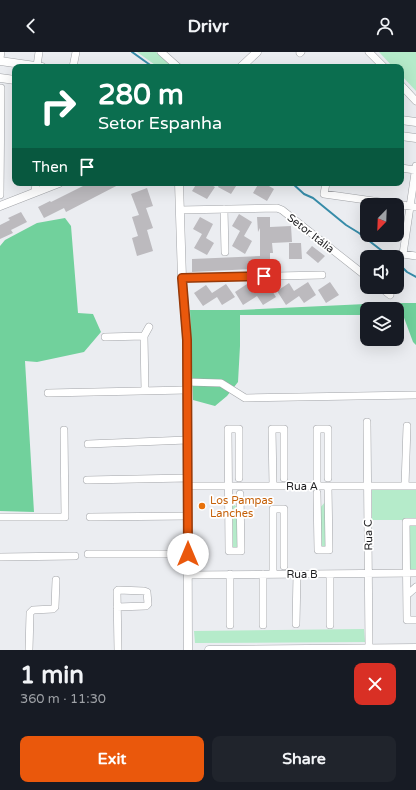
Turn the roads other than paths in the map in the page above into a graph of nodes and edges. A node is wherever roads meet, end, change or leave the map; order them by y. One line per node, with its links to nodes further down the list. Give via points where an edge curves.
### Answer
1 (1, 52): 7 (street)
2 (39, 52): 9 (street)
3 (76, 52): 10 (street)
4 (161, 52): 11 (street)
5 (257, 52): 12 (main road)
6 (369, 52): 13 (street)
7 (0, 60): 8 (main road)
8 (23, 64)
9 (40, 64)
10 (74, 64)
11 (175, 64)
12 (244, 64)
13 (381, 64)
14 (0, 78): 15 (main road)
15 (12, 80)
16 (1, 88): 31 (street)
17 (404, 88): 18 (street)
18 (416, 101)
19 (404, 120): 20 (main road)
20 (416, 122)
21 (404, 136): 22 (main road)
22 (416, 138)
23 (416, 166): 25 (street)
24 (404, 168): 25 (street)
25 (416, 170): 33 (street)
26 (36, 186): 30 (street)
27 (51, 186): 30 (main road)
28 (179, 186): 35 (main road)
29 (325, 186): 33 (street, via 324,194)
30 (35, 192): 32 (main road)
31 (0, 195)
32 (0, 206)
33 (413, 207): 37 (street, via 403,254)
34 (224, 209): 35 (street, Setor Itália); 36 (street); 38 (street, Setor Itália, via 282,210)
35 (180, 210): 40 (main road)
36 (225, 252)
37 (416, 256)
38 (360, 271)
39 (322, 275): 40 (street)
40 (182, 278): 44 (main road, via 187,340)
41 (149, 327): 42 (street)
42 (144, 336): 43 (street); 45 (street)
43 (105, 337)
44 (187, 386): 45 (street); 47 (street, via 221,383 245,398); 51 (main road)
45 (145, 391): 46 (street)
46 (48, 393)
47 (416, 395)
48 (367, 422): 66 (street, Rua C)
49 (407, 426): 67 (street)
50 (64, 430): 76 (street, via 65,517)
51 (187, 440): 52 (street); 62 (main road)
52 (88, 444)
53 (284, 464): 56 (street); 56 (street, via 284,429 272,429); 60 (street)
54 (328, 464): 57 (street); 57 (street, via 328,429 317,429); 63 (street)
55 (239, 468): 58 (street); 58 (street, via 238,429 228,429); 59 (street)
56 (273, 472): 65 (street)
57 (317, 474): 69 (street)
58 (229, 476): 64 (street)
59 (239, 478)
60 (284, 478)
61 (87, 480): 62 (street, Rua A)
62 (187, 482): 64 (street, Rua A); 75 (main road)
63 (328, 482): 66 (street, Rua A); 69 (street, Rua A); 71 (street)
64 (229, 486): 65 (street, Rua A); 72 (street)
65 (273, 486): 69 (street, Rua A)
66 (368, 486): 67 (street, Rua A); 86 (street, Rua C)
67 (405, 486): 68 (street, Rua A)
68 (416, 486)
69 (317, 490): 74 (street)
70 (240, 494): 73 (street)
71 (328, 496): 74 (street); 74 (street, via 328,550 318,550)
72 (229, 497): 73 (street); 73 (street, via 229,551 241,551)
73 (240, 505)
74 (317, 508)
75 (188, 516): 77 (street); 81 (main road)
76 (0, 517)
77 (90, 517)
78 (416, 522): 87 (street, via 406,522)
79 (284, 551): 84 (street); 84 (street, via 284,509 273,509); 85 (street)
80 (88, 554): 81 (street)
81 (188, 554): 94 (main road)
82 (75, 556): 83 (street)
83 (0, 557)
84 (273, 560): 91 (street)
85 (284, 566)
86 (368, 573): 87 (street, Rua B); 93 (street, Rua B); 104 (street, Rua C)
87 (407, 573): 88 (street, Rua B); 97 (street)
88 (416, 573)
89 (230, 574): 90 (street, Rua B); 94 (street, Rua B); 102 (street)
90 (263, 574): 91 (street, Rua B); 103 (street)
91 (273, 574): 92 (street, Rua B)
92 (297, 574): 93 (street, Rua B); 100 (street)
93 (330, 574): 101 (street)
94 (188, 575): 108 (main road)
95 (56, 580): 106 (street, via 55,607 33,610 30,614)
96 (416, 587): 97 (street)
97 (407, 595): 99 (street, via 407,620)
98 (117, 607): 98 (street, via 146,606 147,592 118,590); 107 (street)
99 (416, 620)
100 (296, 624)
101 (330, 624)
102 (230, 625)
103 (263, 625)
104 (369, 648): 105 (main road); 109 (main road)
105 (412, 649)
106 (29, 650)
107 (118, 650)
108 (188, 650)
109 (209, 650)

